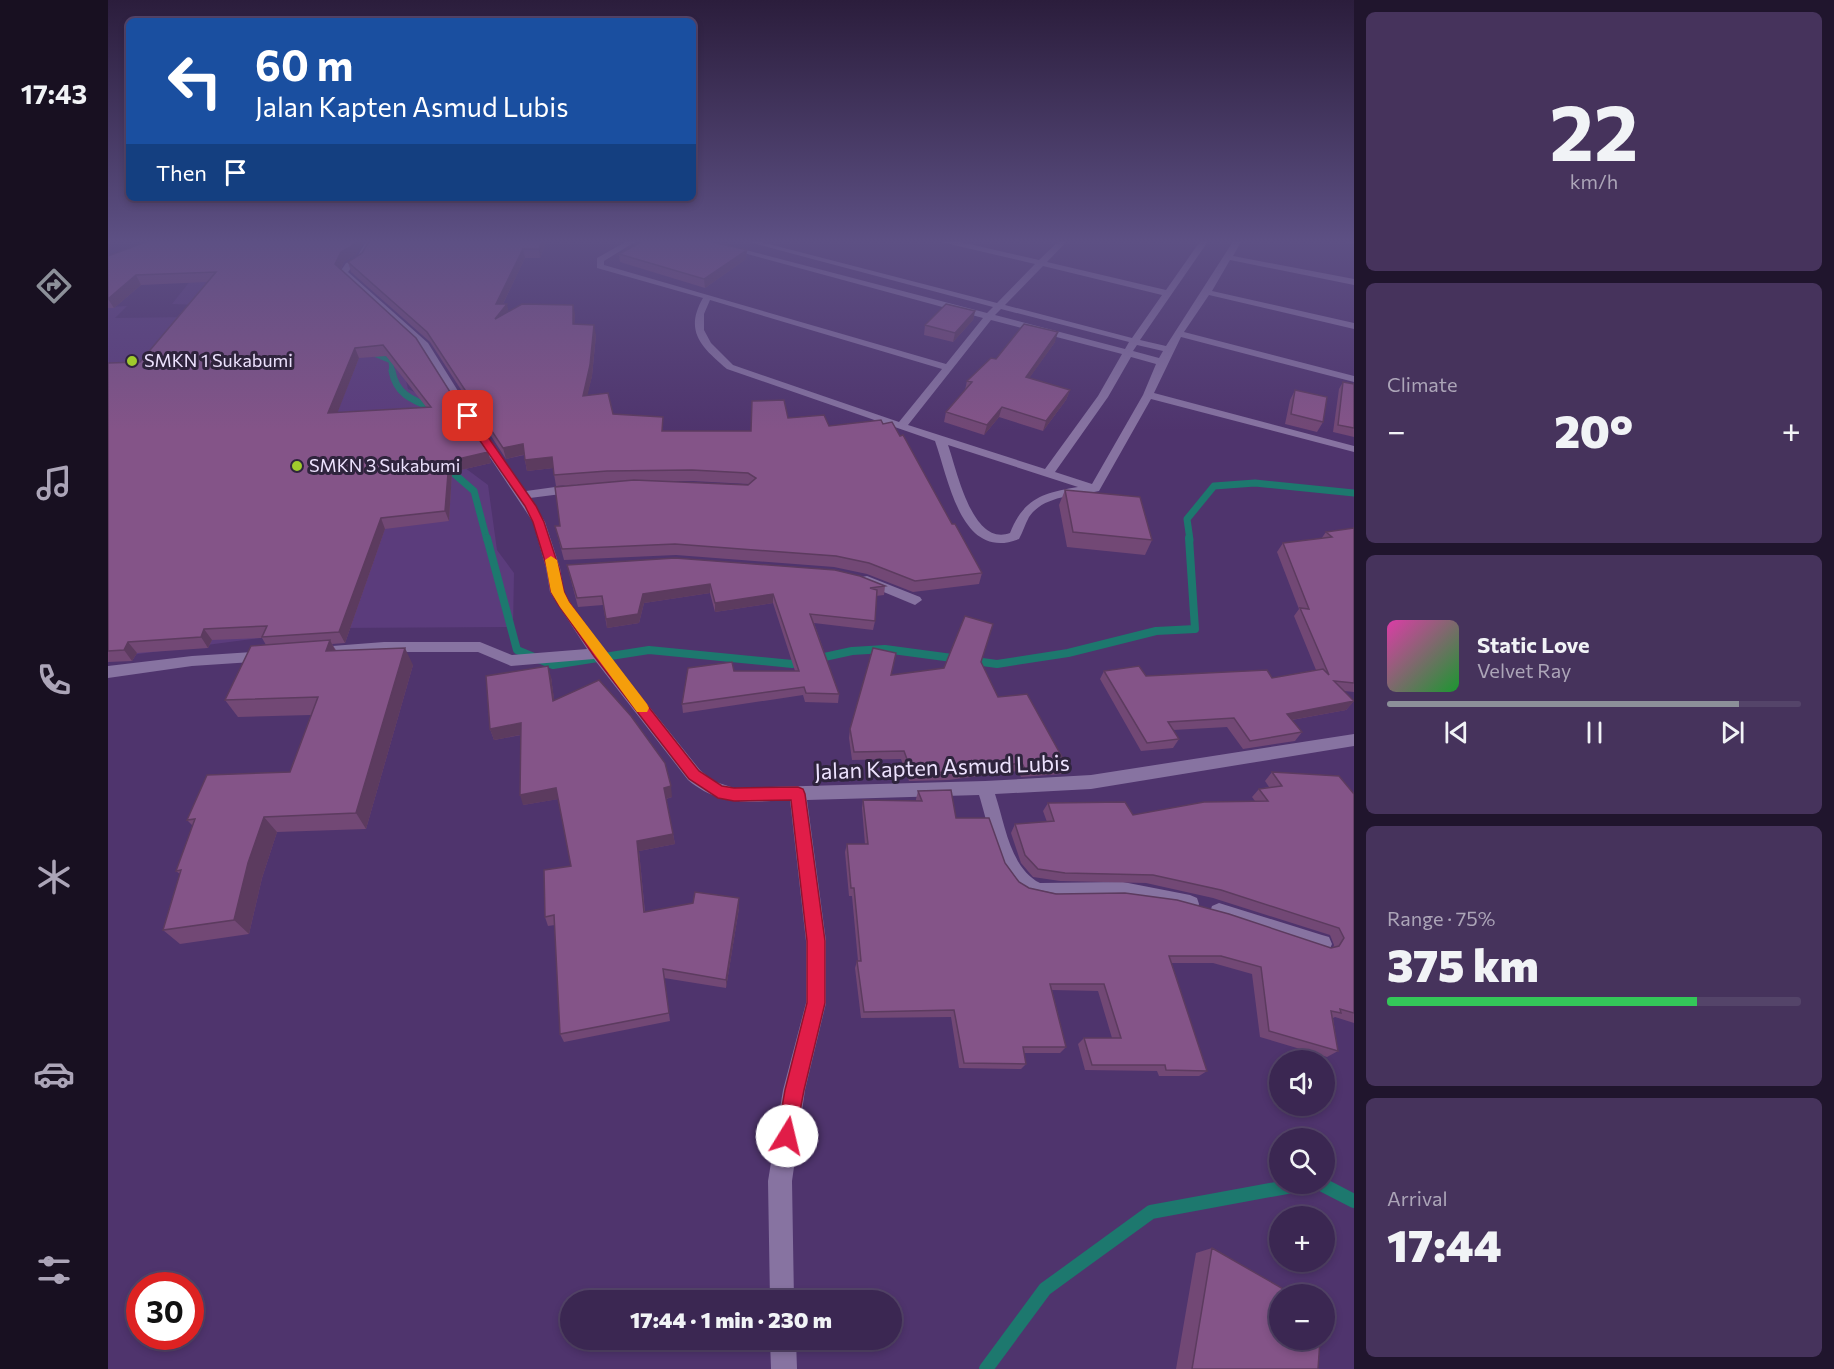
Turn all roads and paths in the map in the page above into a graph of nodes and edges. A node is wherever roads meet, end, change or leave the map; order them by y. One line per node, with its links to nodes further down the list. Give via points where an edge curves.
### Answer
1 (379, 304): 26 (street, Jalan Kapten Asmud Lubis, via 425,345 478,432)
2 (704, 304): 20 (street, via 698,315 700,333 714,354 730,367)
3 (735, 304): 17 (street)
4 (948, 304): 10 (street)
5 (996, 304): 9 (street)
6 (1160, 304): 13 (street)
7 (1199, 304): 12 (street)
8 (1258, 304): 11 (street)
9 (1000, 305): 10 (street); 13 (street)
10 (990, 315): 15 (street); 17 (street)
11 (1354, 326)
12 (1178, 333): 14 (street); 18 (street)
13 (1135, 340): 14 (street); 15 (street)
14 (1169, 350): 16 (street)
15 (1128, 351): 16 (street); 23 (street, via 1103,398)
16 (1162, 362): 19 (street)
17 (947, 367): 20 (street)
18 (1354, 378)
19 (1148, 395): 22 (street); 25 (street)
20 (901, 426): 21 (street)
21 (940, 439): 23 (street); 25 (street, via 968,519 990,538 1015,536 1026,513 1037,503)
22 (1354, 449)
23 (1049, 472): 25 (street)
24 (595, 486): 26 (street)
25 (1095, 488)
26 (523, 495): 30 (street, Jalan Kapten Asmud Lubis, via 559,568 557,592)
27 (853, 577): 28 (street)
28 (915, 600)
29 (316, 652): 30 (street, via 480,646 511,661)
30 (598, 653): 35 (street, Jalan Kapten Asmud Lubis, via 694,775 707,786 734,795)
31 (282, 654): 32 (street)
32 (108, 672)
33 (1354, 740): 34 (street, Jalan Kapten Asmud Lubis, via 1091,782)
34 (985, 789): 35 (street, Jalan Kapten Asmud Lubis); 36 (street, via 1011,868 1027,886 1040,891 1096,889 1161,896)
35 (798, 794): 37 (street, via 816,941 816,1003 794,1090 780,1182)
36 (1322, 944)
37 (782, 1290)
38 (783, 1350): 39 (street)
39 (784, 1369)

